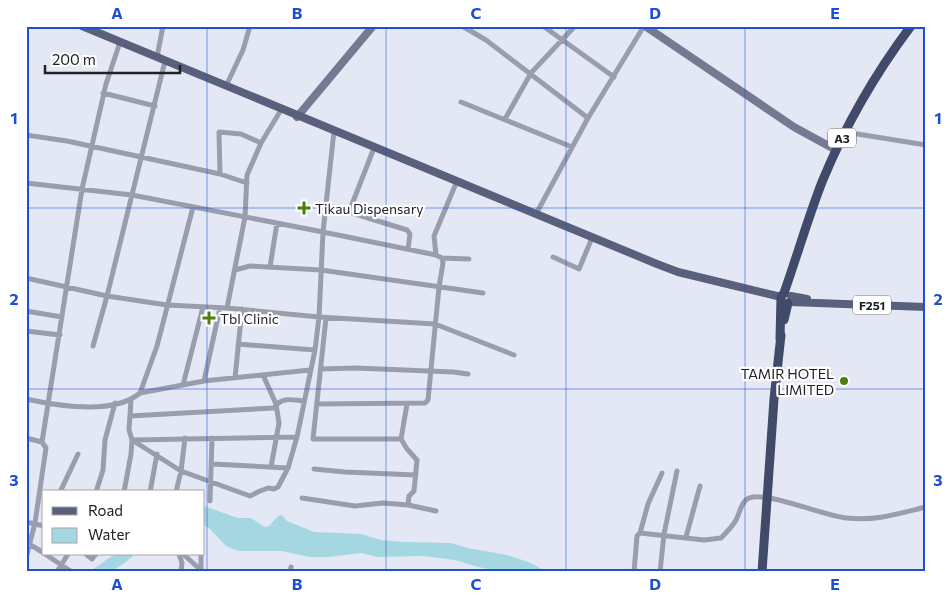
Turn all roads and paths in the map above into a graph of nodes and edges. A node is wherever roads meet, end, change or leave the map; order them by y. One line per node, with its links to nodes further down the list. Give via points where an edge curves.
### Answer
1 (82, 26): 11 (main road)
2 (163, 26): 12 (street)
3 (250, 26): 16 (street)
4 (373, 26): 21 (street)
5 (462, 26): 14 (street)
6 (543, 26): 10 (street)
7 (575, 26): 10 (street)
8 (645, 26): 15 (street); 32 (street, via 794,127)
9 (911, 26): 25 (highway, A3, via 878,73)
10 (561, 40): 14 (street); 15 (street)
11 (120, 42): 12 (main road); 17 (street)
12 (157, 57): 13 (main road)
13 (165, 61): 16 (main road); 19 (street)
14 (531, 73): 22 (street); 23 (street)
15 (614, 77): 22 (street)
16 (226, 86): 20 (main road)
17 (103, 93): 19 (street); 29 (street)
18 (461, 102): 23 (street)
19 (155, 106): 33 (street)
20 (281, 110): 21 (main road); 27 (street)
21 (298, 117): 24 (main road)
22 (588, 118): 30 (street)
23 (505, 119): 30 (street)
24 (334, 131): 31 (main road); 40 (street)
25 (845, 132): 28 (street); 32 (highway, A3)
26 (26, 135): 29 (street)
27 (261, 143): 34 (street, via 239,133 219,132); 37 (street)
28 (926, 145)
29 (91, 147): 33 (street); 38 (street)
30 (572, 147): 43 (street)
31 (374, 148): 35 (main road); 42 (street)
32 (836, 150): 61 (highway, A3, via 811,211)
33 (141, 157): 34 (street); 39 (street)
34 (220, 174): 37 (street)
35 (456, 182): 43 (main road); 49 (street, via 434,236)
36 (26, 183): 38 (street)
37 (246, 183): 44 (street)
38 (82, 189): 39 (street); 57 (street)
39 (132, 195): 41 (street); 60 (street)
40 (326, 205): 42 (street); 46 (street)
41 (193, 207): 44 (street); 62 (street)
42 (350, 212): 48 (street, via 407,230 410,234)
43 (536, 214): 47 (main road)
44 (245, 217): 45 (street); 54 (street)
45 (277, 223): 46 (street); 53 (street)
46 (323, 232): 48 (street); 55 (street)
47 (592, 238): 50 (street, via 579,269); 61 (main road, via 678,272)
48 (408, 249): 49 (street)
49 (436, 255): 51 (street)
50 (553, 257)
51 (442, 258): 52 (street); 58 (street)
52 (469, 259)
53 (270, 267): 54 (street, via 250,266); 55 (street)
54 (235, 270): 66 (street)
55 (321, 270): 58 (street); 70 (street)
56 (26, 278): 57 (street)
57 (66, 287): 60 (street); 69 (street)
58 (439, 287): 59 (street); 72 (street)
59 (483, 293)
60 (107, 296): 62 (street); 76 (street)
61 (786, 298): 64 (main road, F251); 124 (highway, A3, via 774,391)
62 (167, 306): 63 (street); 87 (street)
63 (203, 307): 65 (street); 86 (street)
64 (926, 307)
65 (220, 308): 66 (street); 85 (street)
66 (227, 308): 67 (street)
67 (242, 309): 70 (street); 75 (street)
68 (26, 311): 69 (street)
69 (62, 317): 74 (street)
70 (319, 317): 71 (street); 77 (street)
71 (326, 318): 72 (street); 79 (street)
72 (435, 324): 78 (street); 81 (street)
73 (26, 331): 74 (street)
74 (60, 335): 92 (street)
75 (238, 344): 77 (street); 84 (street)
76 (93, 346)
77 (315, 350): 80 (street)
78 (514, 354)
79 (320, 369): 81 (street); 94 (street)
80 (310, 370): 83 (street); 90 (street)
81 (430, 371): 82 (street); 95 (street, via 428,400)
82 (468, 374)
83 (263, 376): 84 (street); 93 (street)
84 (235, 378): 85 (street)
85 (204, 380): 86 (street)
86 (183, 384): 87 (street)
87 (140, 393): 89 (street)
88 (26, 399): 92 (street)
89 (132, 400): 91 (street); 96 (street)
90 (304, 401): 93 (street, via 285,400); 98 (street)
91 (115, 403): 92 (street, via 93,406); 119 (street)
92 (48, 404): 104 (street)
93 (276, 404): 96 (street, via 274,408); 97 (street, via 279,423)
94 (317, 404): 95 (street); 102 (street, via 313,439)
95 (407, 404): 102 (street)
96 (130, 416): 103 (street, via 129,435)
97 (276, 437): 98 (street); 101 (street); 108 (street)
98 (297, 437): 109 (street)
99 (26, 438): 104 (street)
100 (185, 438): 101 (street); 103 (street); 111 (street)
101 (212, 438): 107 (street)
102 (401, 439): 114 (street, via 418,460)
103 (132, 440): 106 (street); 120 (street)
104 (42, 442): 117 (street, via 46,448)
105 (78, 454): 118 (street)
106 (157, 454): 111 (street); 121 (street)
107 (212, 464): 108 (street); 115 (street)
108 (271, 467): 109 (street)
109 (288, 468): 115 (street, via 278,487 260,490 250,496)
110 (314, 469): 114 (street)
111 (181, 471): 115 (street); 122 (street)
112 (677, 472): 134 (street)
113 (662, 473): 133 (street)
114 (416, 475): 127 (street)
115 (211, 482): 126 (street)
116 (700, 486): 135 (street)
117 (42, 490)
118 (61, 490)
119 (97, 490)
120 (124, 490)
121 (150, 490)
122 (176, 490)
123 (42, 492): 131 (street)
124 (767, 497): 128 (street, via 855,519 884,518); 135 (street, via 744,501 736,519 721,538); 151 (highway, A3)
125 (302, 498): 127 (street, via 354,506)
126 (210, 501)
127 (408, 505): 129 (street)
128 (926, 507)
129 (436, 511)
130 (26, 522): 131 (street)
131 (35, 523): 132 (street); 136 (street)
132 (42, 525)
133 (640, 533): 134 (street); 149 (street)
134 (664, 534): 135 (street); 150 (street)
135 (686, 537)
136 (29, 544): 137 (street); 143 (street)
137 (42, 553)
138 (47, 556): 144 (street)
139 (67, 556): 144 (street)
140 (181, 556): 148 (street)
141 (183, 556): 145 (street)
142 (201, 556): 145 (street)
143 (26, 558)
144 (62, 565): 146 (street); 147 (street)
145 (202, 571)
146 (58, 572)
147 (72, 572)
148 (181, 572)
149 (634, 572)
150 (660, 572)
151 (762, 572)

